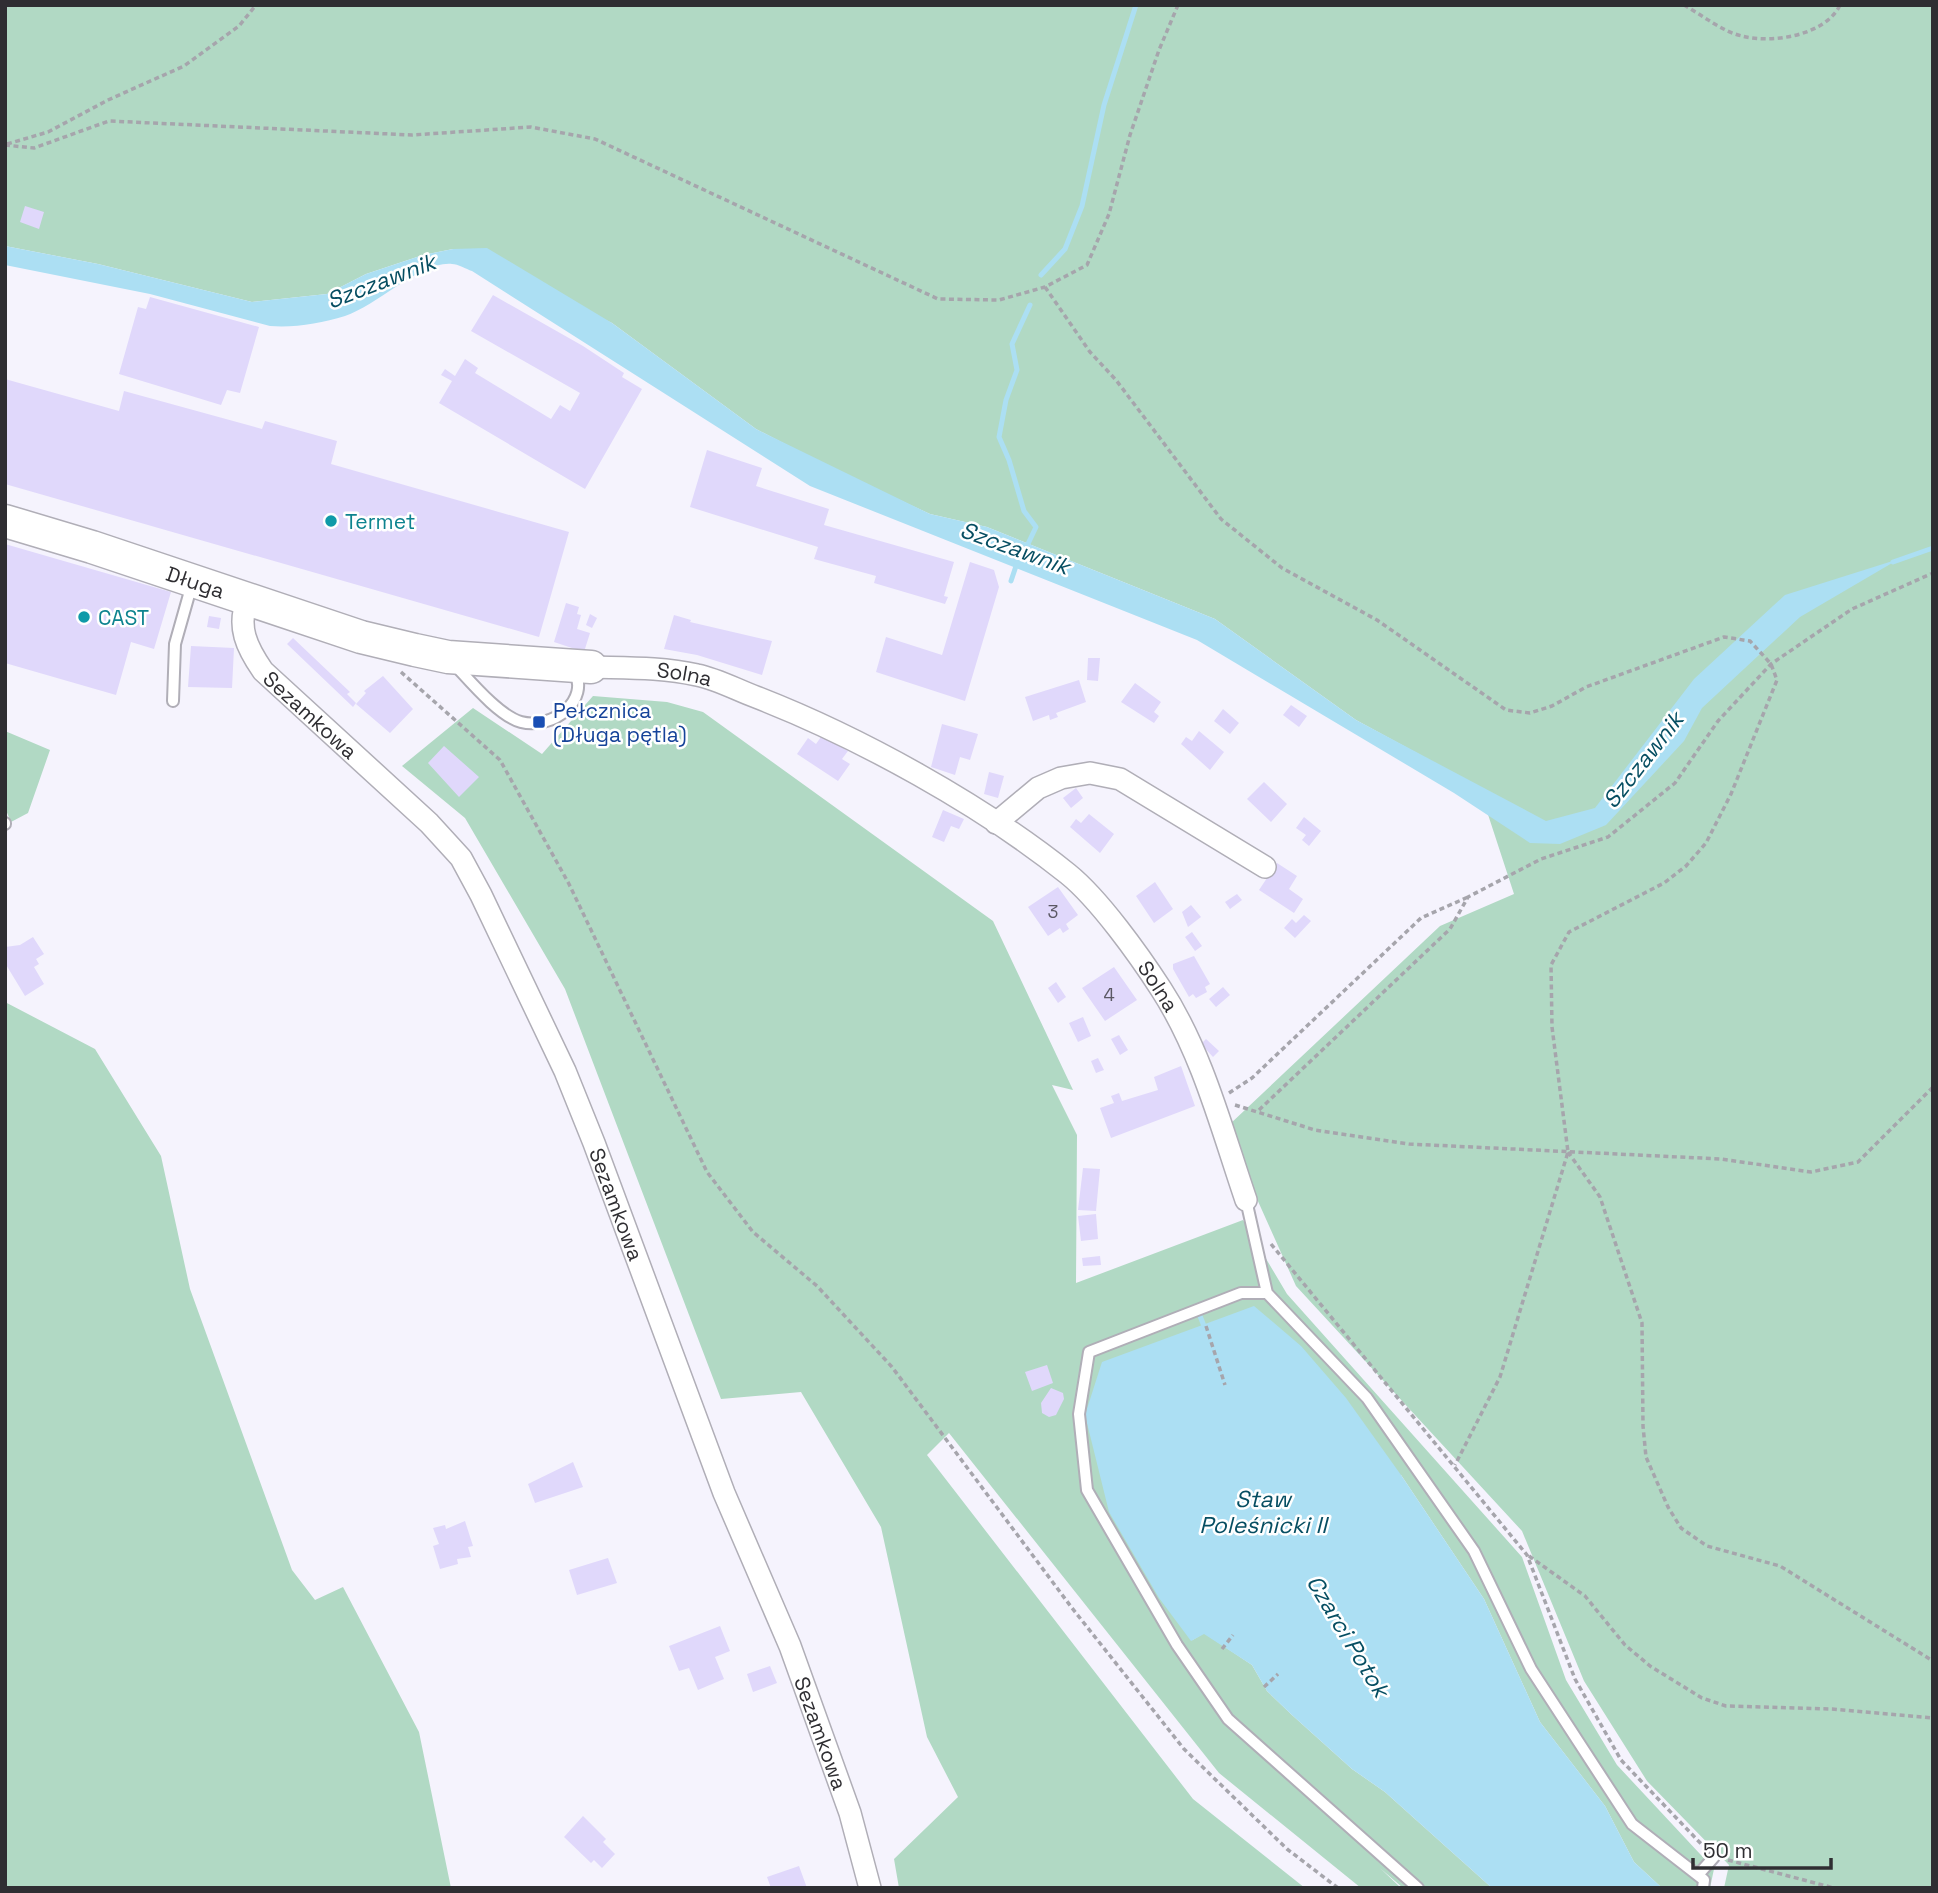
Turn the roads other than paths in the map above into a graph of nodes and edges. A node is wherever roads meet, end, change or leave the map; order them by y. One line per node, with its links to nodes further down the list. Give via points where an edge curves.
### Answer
1 (5, 522): 2 (street, Długa)
2 (193, 580): 3 (street, Długa); 6 (lane, via 175,644)
3 (248, 599): 4 (street, Długa, via 385,643); 13 (street, Sezamkowa, via 242,619 247,647 263,671 429,823 461,858 481,895 594,1143 724,1493 790,1646 850,1813)
4 (448, 657): 5 (street, Długa); 5 (lane, via 476,688 522,722 539,722 576,702)
5 (582, 666): 7 (street, Solna, via 699,675 854,740)
6 (173, 701)
7 (996, 823): 8 (street, via 1038,788 1090,773 1120,779); 9 (street, Solna, via 1069,874 1162,990 1188,1040)
8 (1265, 867)
9 (1246, 1200): 10 (lane)
10 (1267, 1293): 12 (lane, via 1367,1398 1474,1551 1531,1669 1632,1824); 14 (lane, via 1241,1293 1089,1352 1079,1414 1087,1490 1177,1645 1228,1719)
11 (1714, 1857): 12 (lane)
12 (1702, 1881)
13 (870, 1888)
14 (1418, 1888)

